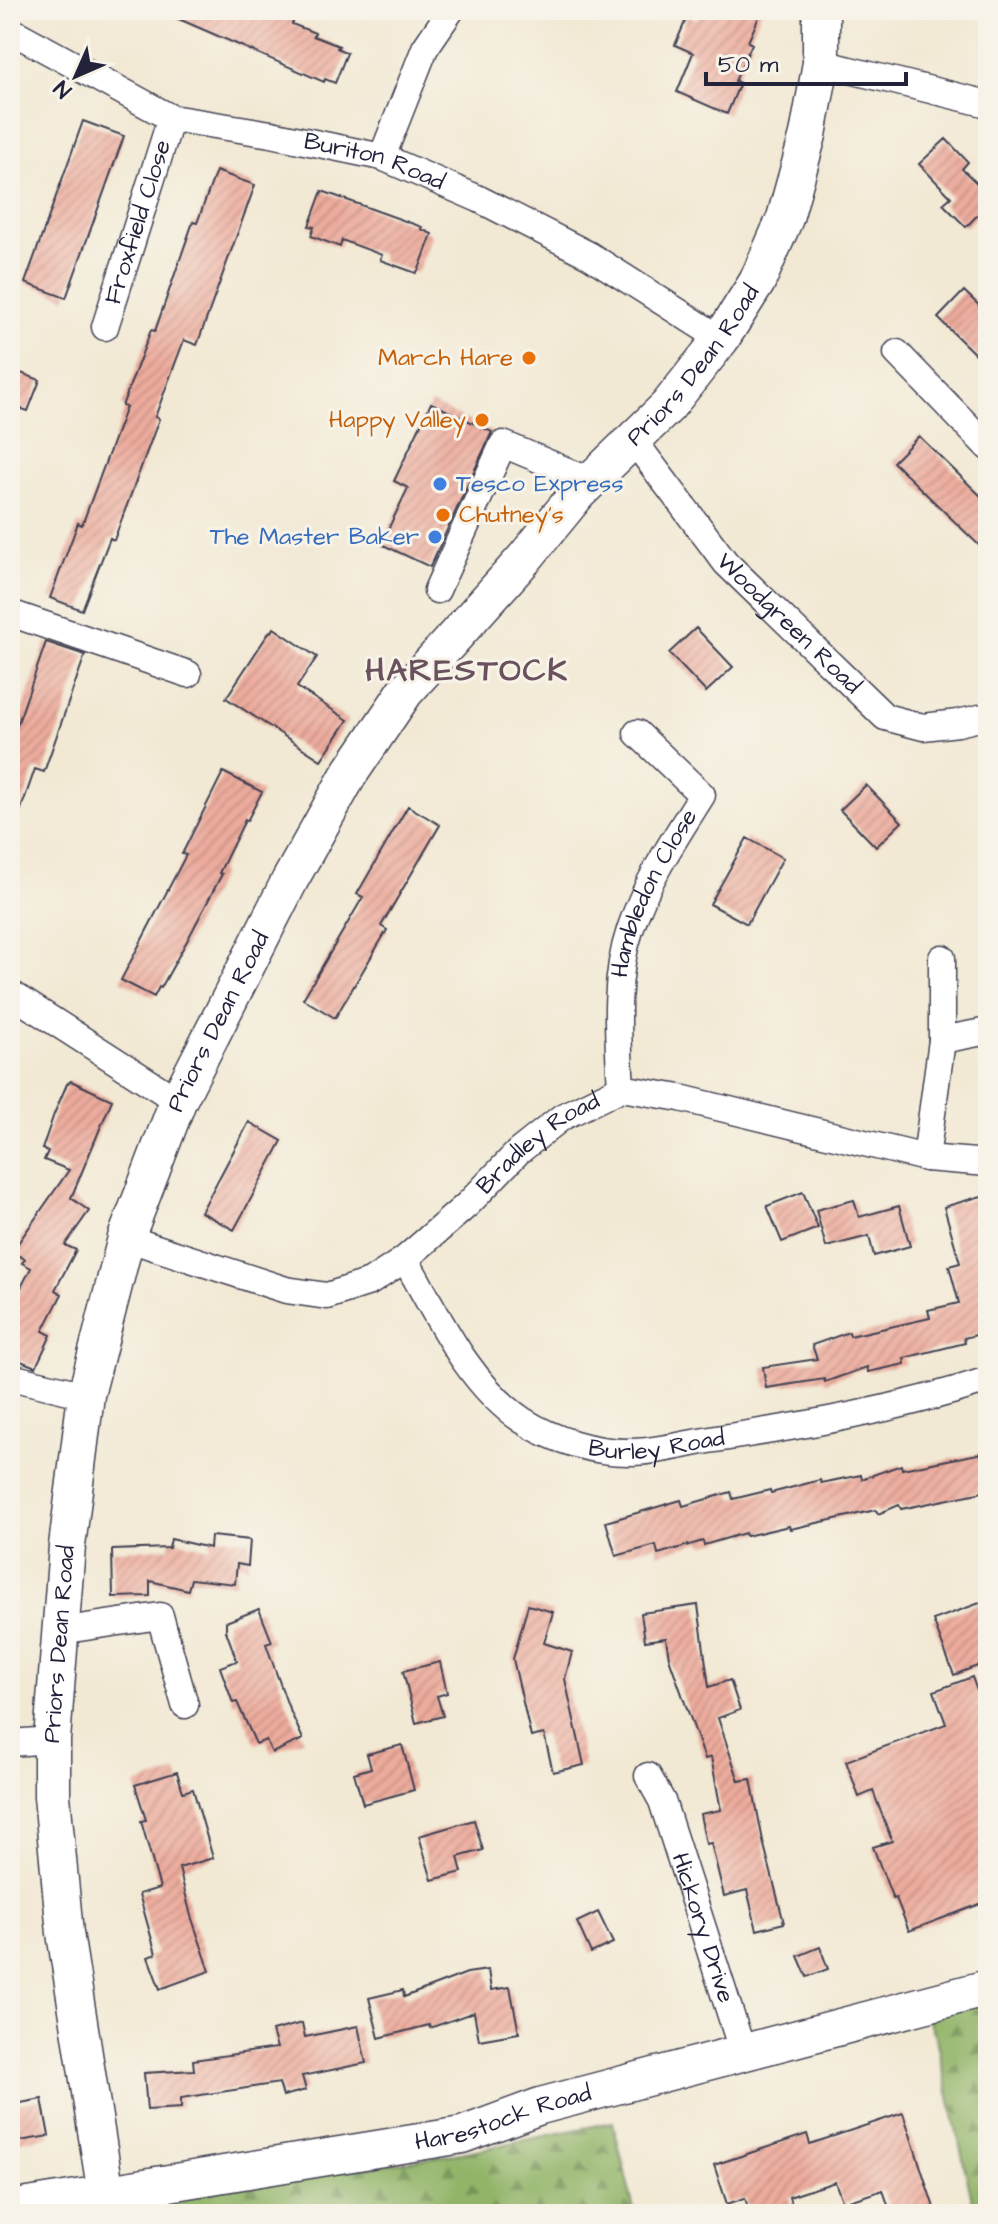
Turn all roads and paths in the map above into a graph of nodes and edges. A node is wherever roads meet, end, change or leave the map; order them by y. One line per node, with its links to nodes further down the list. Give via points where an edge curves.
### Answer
1 (451, 10): 7 (street, via 425,48)
2 (821, 10): 4 (street, Priors Dean Road)
3 (10, 30): 6 (street, Buriton Road)
4 (821, 63): 5 (street); 9 (street, Priors Dean Road, via 785,218 757,282)
5 (988, 104)
6 (171, 118): 7 (street, Buriton Road); 8 (street, Froxfield Close)
7 (382, 157): 9 (street, Buriton Road, via 589,255)
8 (105, 327)
9 (721, 339): 11 (street, Priors Dean Road)
10 (897, 353): 12 (street)
11 (634, 441): 13 (street, Priors Dean Road); 17 (street, Woodgreen Road, via 726,563 885,717 923,727)
12 (988, 447)
13 (591, 481): 14 (street, via 503,444); 24 (street, Priors Dean Road, via 405,692 348,776)
14 (437, 590)
15 (10, 613): 16 (street)
16 (188, 674)
17 (988, 716)
18 (637, 733): 23 (street, Hambledon Close, via 702,795 668,849 629,932 620,978)
19 (942, 958): 22 (street)
20 (10, 993): 24 (street)
21 (988, 1031): 22 (street)
22 (942, 1040): 25 (street)
23 (621, 1088): 25 (street, Bradley Road); 28 (street, Bradley Road, via 562,1117)
24 (178, 1101): 27 (street, Priors Dean Road)
25 (926, 1158): 26 (street, Bradley Road)
26 (988, 1163)
27 (126, 1238): 28 (street, Bradley Road, via 286,1290 327,1296 370,1282); 31 (street, Priors Dean Road)
28 (405, 1259): 30 (street, Burley Road, via 462,1356 486,1386 521,1419 589,1447 632,1452 816,1424)
29 (10, 1377): 31 (street)
30 (988, 1380)
31 (86, 1395): 32 (street, Priors Dean Road)
32 (59, 1631): 33 (street, via 160,1616); 34 (street, Priors Dean Road)
33 (185, 1705)
34 (52, 1740): 35 (street); 39 (street, Priors Dean Road, via 65,1933)
35 (10, 1743)
36 (648, 1776): 38 (street, Hickory Drive, via 673,1796)
37 (988, 1988): 38 (street, Harestock Road)
38 (743, 2053): 39 (street, Harestock Road, via 540,2106 462,2135)
39 (106, 2194): 40 (street, Harestock Road)
40 (10, 2209)

